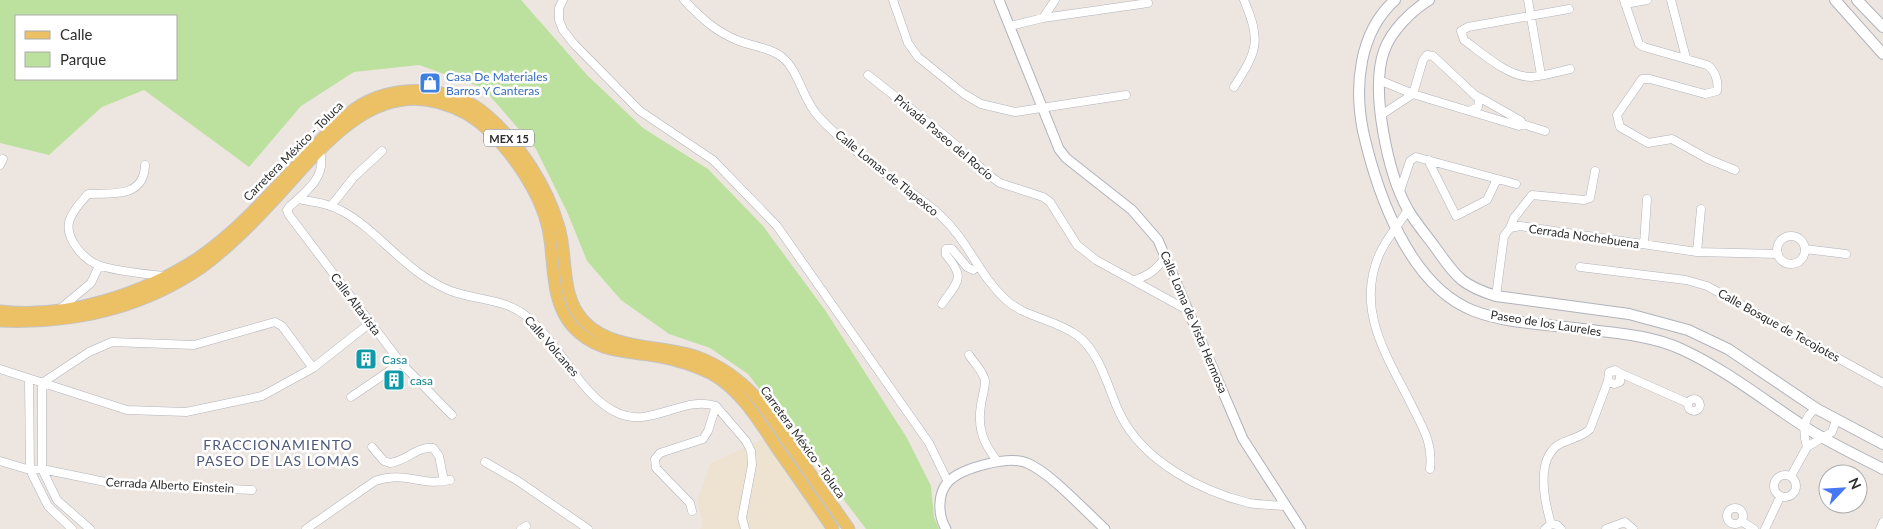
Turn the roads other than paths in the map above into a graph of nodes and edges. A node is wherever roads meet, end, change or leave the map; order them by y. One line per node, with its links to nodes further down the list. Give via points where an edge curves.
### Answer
1 (563, 0): 98 (street, via 559,20 574,44 640,111 713,160 777,226 929,443)
2 (684, 0): 61 (street, Calle Lomas de Tlapexco, via 708,25 782,57 818,116 884,174 933,208 965,243)
3 (893, 0): 33 (street, via 908,43 918,57 964,94 981,104 1008,111)
4 (1000, 0): 20 (street, Calle Loma de Vista Hermosa)
5 (1055, 0): 19 (street)
6 (1244, 0): 29 (street, via 1254,28 1255,42 1253,55)
7 (1395, 0): 53 (main road, Paseo de los Laureles, via 1384,10 1372,31 1360,67 1358,87 1361,121 1371,165)
8 (1418, 0): 22 (main road, via 1388,30)
9 (1429, 0): 22 (main road, Paseo de los Laureles, via 1405,20)
10 (1528, 0): 18 (street)
11 (1647, 0): 15 (street)
12 (1671, 0): 24 (street)
13 (1835, 0): 23 (main road)
14 (1857, 0): 21 (main road)
15 (1624, 2): 24 (street, via 1639,44)
16 (1148, 3): 19 (street)
17 (1569, 9): 18 (street)
18 (1531, 16): 27 (street); 27 (street, via 1464,28 1461,35 1507,70 1530,77)
19 (1043, 18): 20 (street)
20 (1010, 26): 33 (street, Calle Loma de Vista Hermosa)
21 (1883, 27)
22 (1388, 41): 28 (main road, Paseo de los Laureles)
23 (1883, 54)
24 (1686, 58): 42 (street, via 1712,68 1717,91 1705,94 1642,79 1617,114 1620,127 1648,143 1672,139)
25 (1570, 69): 27 (street)
26 (868, 75): 64 (street, Privada Paseo del Rocío, via 990,176 1050,202 1077,245 1096,260)
27 (1541, 75)
28 (1380, 80): 30 (street); 35 (main road, Paseo de los Laureles)
29 (1234, 87)
30 (1413, 94): 32 (street, via 1423,60 1430,55); 34 (street); 35 (street)
31 (1126, 96): 33 (street)
32 (1477, 96): 34 (street, via 1478,107); 36 (street)
33 (1042, 108): 59 (street, Calle Loma de Vista Hermosa, via 1066,158 1132,210 1147,225)
34 (1469, 112): 36 (street, via 1519,126)
35 (1381, 115): 46 (main road, Paseo de los Laureles)
36 (1522, 124): 37 (street)
37 (1545, 131)
38 (382, 151): 49 (street, via 354,177)
39 (320, 152): 48 (street, via 322,171); 70 (main road, Carretera México - Toluca / MEX 15, via 225,249 159,292 116,309 79,318); 111 (main road, Carretera México - Toluca / MEX 15, via 370,110 394,102 432,101 458,109 479,122 507,152 531,187 543,212 550,238 558,301 567,320 583,337 607,350 673,360 723,382 753,413)
40 (1428, 160): 44 (street); 44 (street, via 1456,216 1487,200); 46 (street, via 1416,157 1410,161)
41 (145, 165): 60 (street, via 145,177 135,188 123,193 88,194 69,220 71,237 81,254)
42 (1734, 170)
43 (1595, 171): 52 (street, via 1590,198 1532,195)
44 (1497, 179): 45 (street)
45 (1516, 184)
46 (1400, 191): 51 (main road, Paseo de los Laureles)
47 (1647, 198): 54 (street)
48 (298, 199): 49 (street, Calle Volcanes); 71 (street, Calle Altavista, via 287,210)
49 (331, 206): 81 (street, Calle Volcanes, via 352,217 411,268 433,282 525,314 594,395 619,414 643,417 699,404)
50 (1701, 209): 56 (street)
51 (1408, 210): 53 (street); 65 (main road, Paseo de los Laureles, via 1460,279)
52 (1510, 228): 54 (street, Cerrada Nochebuena, via 1520,226); 65 (street, via 1504,236)
53 (1395, 230): 85 (main road, Paseo de los Laureles, via 1428,276 1449,296 1474,311 1634,336 1679,348 1718,368); 94 (street, via 1377,262 1371,279 1369,303 1376,330 1425,431 1432,452)
54 (1644, 244): 56 (street, Cerrada Nochebuena)
55 (1805, 249): 57 (street, via 1803,257 1792,264); 57 (street, via 1799,238 1790,236 1780,242); 58 (street)
56 (1697, 252): 57 (street, Cerrada Nochebuena)
57 (1778, 254)
58 (1846, 254)
59 (1167, 255): 64 (street, via 1157,269); 69 (street, Calle Loma de Vista Hermosa)
60 (99, 266): 63 (street); 67 (street, via 92,283)
61 (979, 266): 66 (street, via 973,270 967,267 952,249 946,249 946,255 959,275); 101 (street, Calle Lomas de Tlapexco, via 1005,300 1077,335 1087,345 1133,435 1167,466 1222,495 1250,503)
62 (1580, 267): 78 (street, Calle Bosque de Tecojotes, via 1686,280 1707,286)
63 (167, 277): 67 (main road, Carretera México - Toluca / MEX 15, via 129,293); 112 (main road, Carretera México - Toluca / MEX 15, via 224,237 355,108 411,90 456,96 486,113 505,132 551,203 560,230 568,290 582,320 596,331 617,340 698,357 726,371 755,396)
64 (1135, 280): 69 (street, Privada Paseo del Rocío)
65 (1496, 296): 82 (main road, Paseo de los Laureles, via 1629,314 1688,330 1728,349)
66 (942, 304)
67 (61, 308): 68 (main road, Carretera México - Toluca / MEX 15)
68 (0, 311)
69 (1190, 311): 101 (street, Calle Loma de Vista Hermosa, via 1243,440)
70 (0, 322)
71 (370, 323): 73 (street, Calle Altavista); 74 (street)
72 (969, 355): 92 (street, via 985,381 980,410 984,445)
73 (401, 363): 79 (street); 83 (street, Calle Altavista)
74 (313, 368): 77 (street, via 262,396 186,412 127,410); 77 (street, via 276,322 194,345 112,342)
75 (0, 369): 76 (street)
76 (29, 379): 77 (street); 96 (street)
77 (42, 383): 93 (street)
78 (1883, 383)
79 (351, 398)
80 (1688, 403): 105 (street, via 1620,373 1621,379 1617,383 1608,381 1590,429 1551,452 1543,487)
81 (716, 406): 102 (street, via 703,439 660,453 655,459 656,468 690,503); 110 (street, via 751,451 752,465 742,518)
82 (1818, 409): 84 (main road, Paseo de los Laureles); 85 (street, via 1808,416)
83 (452, 415)
84 (1836, 420): 86 (street, via 1832,432); 87 (main road, Paseo de los Laureles)
85 (1805, 427): 86 (main road, Paseo de los Laureles); 89 (street)
86 (1821, 438): 89 (street); 95 (main road, Paseo de los Laureles)
87 (1883, 444)
88 (372, 447): 108 (street, via 390,464 406,459 420,449 433,448 447,480 436,483 398,476 385,477)
89 (1807, 447): 97 (street)
90 (0, 461): 96 (street)
91 (484, 462): 109 (street)
92 (998, 462): 98 (street, via 962,473); 114 (street, via 1015,459 1034,466)
93 (42, 468): 96 (street, Cerrada Alberto Einstein); 99 (street, Cerrada Alberto Einstein, via 115,484); 107 (street, via 58,500)
94 (1430, 469)
95 (1883, 469)
96 (30, 470): 106 (street, via 48,506)
97 (1791, 476): 100 (street, via 1796,483 1796,492 1789,498); 100 (street, via 1782,475 1775,481 1774,490)
98 (948, 482): 113 (street, via 939,509)
99 (252, 490)
100 (1780, 497): 120 (street)
101 (1286, 506): 115 (street, Calle Loma de Vista Hermosa)
102 (692, 511)
103 (1741, 520): 119 (street)
104 (1883, 522): 121 (street)
105 (1548, 527): 116 (street, via 1557,525)
106 (72, 529)
107 (90, 529)
108 (306, 529)
109 (588, 529)
110 (745, 529)
111 (834, 529)
112 (849, 529)
113 (946, 529)
114 (1105, 529)
115 (1302, 529)
116 (1561, 529)
117 (1606, 529): 118 (street, via 1625,522)
118 (1633, 529)
119 (1754, 529)
120 (1765, 529)
121 (1880, 529)

